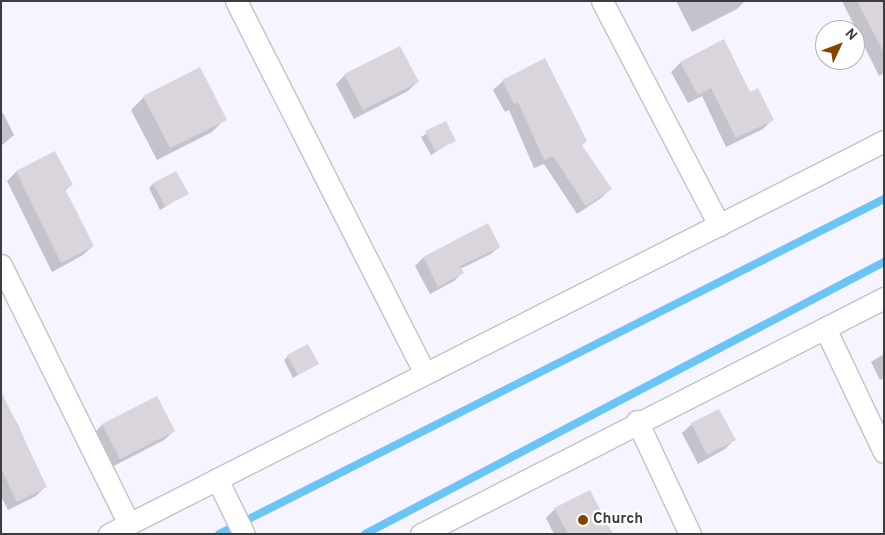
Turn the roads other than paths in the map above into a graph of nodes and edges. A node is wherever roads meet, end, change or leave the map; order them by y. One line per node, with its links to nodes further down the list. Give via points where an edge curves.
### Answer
1 (236, 1): 8 (street)
2 (602, 1): 4 (street)
3 (884, 141): 4 (street)
4 (719, 225): 8 (street)
5 (1, 265): 12 (street)
6 (884, 298): 7 (street)
7 (825, 328): 9 (street); 10 (street)
8 (425, 373): 11 (street)
9 (637, 421): 15 (street); 16 (street)
10 (884, 452)
11 (217, 479): 12 (street); 14 (street)
12 (129, 524): 13 (street)
13 (109, 534)
14 (244, 534)
15 (421, 534)
16 (690, 534)

